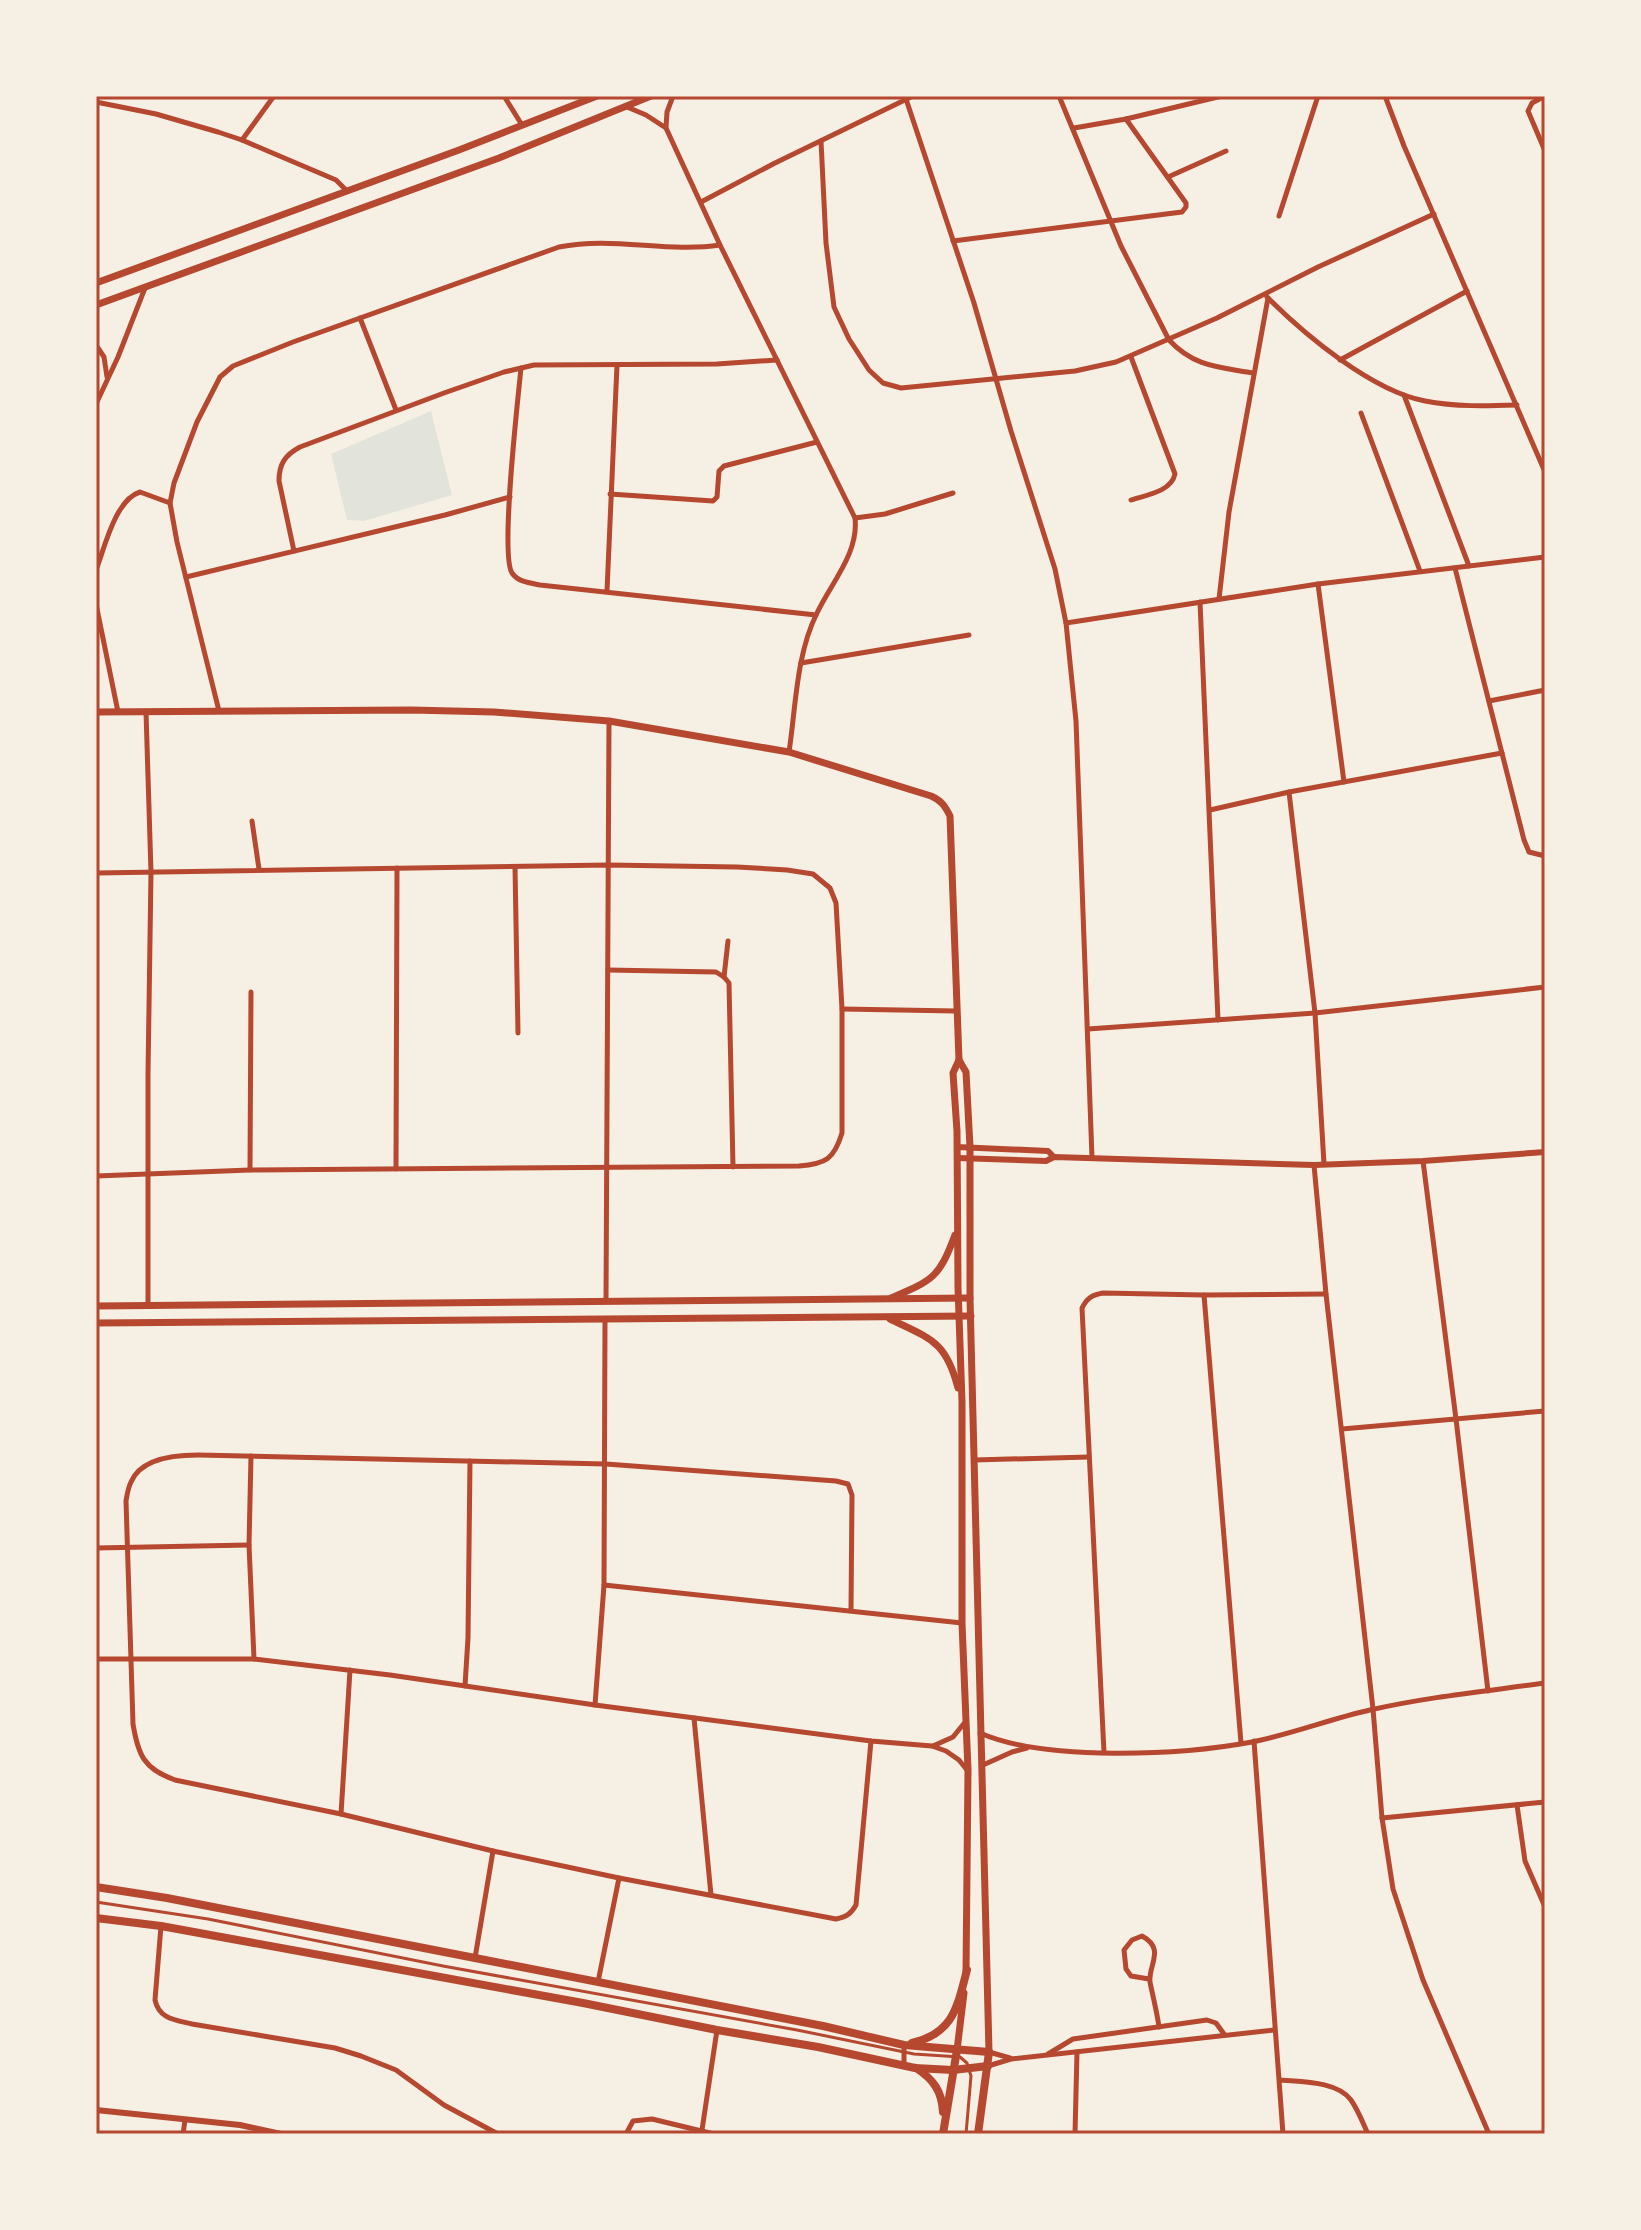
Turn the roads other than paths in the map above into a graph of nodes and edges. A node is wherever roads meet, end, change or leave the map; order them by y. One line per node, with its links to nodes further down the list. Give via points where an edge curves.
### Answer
1 (274, 96): 18 (street)
2 (504, 96): 15 (street)
3 (597, 96): 15 (main road)
4 (651, 96): 13 (main road)
5 (673, 96): 16 (street)
6 (1059, 96): 17 (street)
7 (1222, 96): 14 (street)
8 (1318, 96): 26 (street)
9 (1385, 96): 25 (street)
10 (1545, 96): 21 (street, via 1528,111)
11 (910, 98): 19 (street); 28 (street)
12 (96, 102): 18 (street)
13 (627, 107): 16 (street); 31 (main road)
14 (1126, 119): 17 (street); 22 (street)
15 (523, 126): 23 (main road)
16 (666, 128): 24 (street)
17 (1074, 128): 27 (street)
18 (242, 140): 23 (street, via 336,180)
19 (821, 141): 24 (street); 44 (street, via 831,294 862,360 890,386)
20 (1226, 151): 22 (street)
21 (1545, 151)
22 (1168, 177): 27 (street, via 1186,203 1182,212)
23 (346, 190): 30 (main road)
24 (701, 202): 29 (street)
25 (1434, 214): 32 (street); 33 (street)
26 (1279, 216)
27 (1112, 222): 28 (street); 36 (street)
28 (953, 241): 44 (street)
29 (720, 245): 35 (street, via 676,248 591,242 559,247); 39 (street)
30 (96, 283)
31 (145, 288): 34 (main road); 45 (street)
32 (1467, 291): 40 (street); 48 (street)
33 (1266, 296): 36 (street); 40 (street); 43 (street)
34 (96, 305)
35 (360, 318): 49 (street); 57 (street, via 225,371 197,422)
36 (1169, 340): 38 (street); 43 (street, via 1197,361)
37 (96, 345): 45 (street, via 104,357)
38 (1131, 357): 44 (street, via 1075,371); 56 (street, via 1175,474 1168,487)
39 (777, 360): 41 (street); 51 (street)
40 (1340, 360): 46 (street)
41 (617, 365): 42 (street); 54 (street)
42 (521, 368): 49 (street); 55 (street)
43 (1253, 373): 68 (street)
44 (997, 379): 72 (street, via 1055,569)
45 (107, 380): 47 (street)
46 (1404, 395): 48 (street, via 1454,405); 61 (street)
47 (96, 404)
48 (1517, 405): 52 (street)
49 (396, 410): 59 (street, via 287,455 279,481)
50 (1361, 413): 64 (street)
51 (817, 442): 54 (street, via 724,466 716,499 709,502); 58 (street)
52 (1545, 472)
53 (953, 493): 58 (street)
54 (610, 494): 67 (street)
55 (510, 497): 59 (street); 67 (street, via 508,561 515,576 540,585)
56 (1131, 500)
57 (170, 503): 63 (street, via 140,492 127,498); 65 (street)
58 (855, 518): 71 (street, via 856,538)
59 (294, 551): 65 (street)
60 (1545, 557): 61 (street)
61 (1469, 566): 62 (street)
62 (1455, 567): 64 (street); 76 (street)
63 (96, 570)
64 (1420, 571): 66 (street)
65 (186, 577): 77 (street)
66 (1318, 584): 68 (street); 84 (street)
67 (607, 591): 71 (street)
68 (1219, 599): 69 (street)
69 (1200, 602): 72 (street); 86 (street)
70 (96, 604): 79 (street)
71 (816, 615): 74 (street)
72 (1066, 623): 104 (street, via 1076,721)
73 (969, 635): 74 (street)
74 (801, 663): 82 (street)
75 (1545, 690): 76 (street)
76 (1489, 701): 83 (street)
77 (219, 711): 80 (main road); 81 (main road, via 480,711)
78 (96, 712): 79 (main road)
79 (118, 712): 80 (main road)
80 (146, 712): 93 (street)
81 (609, 721): 82 (main road); 89 (street)
82 (789, 752): 101 (main road, via 944,804 950,816)
83 (1502, 753): 84 (street); 88 (street, via 1529,852)
84 (1344, 782): 85 (street)
85 (1289, 792): 86 (street); 102 (street)
86 (1210, 810): 103 (street)
87 (252, 821): 92 (street)
88 (1545, 856)
89 (608, 865): 90 (street); 96 (street); 100 (street, via 775,869 821,878 836,903)
90 (515, 867): 91 (street); 105 (street)
91 (397, 868): 92 (street); 119 (street)
92 (259, 869): 93 (street)
93 (151, 872): 94 (street); 121 (street)
94 (96, 873)
95 (728, 941): 97 (street)
96 (608, 970): 97 (street, via 716,972); 117 (street)
97 (724, 977): 118 (street, via 730,998)
98 (1545, 987): 102 (street)
99 (251, 992): 120 (street)
100 (842, 1009): 101 (street); 118 (street, via 842,1133 836,1151 817,1165)
101 (956, 1011): 106 (main road)
102 (1315, 1013): 103 (street); 115 (street)
103 (1218, 1020): 104 (street)
104 (1088, 1029): 113 (street)
105 (518, 1033)
106 (959, 1060): 107 (main road, via 953,1073); 108 (main road, via 966,1072)
107 (957, 1147): 108 (street); 111 (main road)
108 (970, 1147): 110 (street, via 1048,1151); 112 (main road)
109 (1545, 1152): 114 (street)
110 (1054, 1157): 112 (street); 113 (street)
111 (957, 1158): 112 (street); 123 (main road)
112 (970, 1158): 126 (main road)
113 (1092, 1158): 116 (street)
114 (1423, 1161): 115 (street); 139 (street)
115 (1324, 1164): 116 (street)
116 (1314, 1165): 124 (street)
117 (606, 1166): 118 (street); 119 (street); 128 (street)
118 (733, 1167)
119 (396, 1169): 120 (street)
120 (250, 1170): 121 (street)
121 (148, 1175): 122 (street); 130 (street)
122 (96, 1176)
123 (957, 1229): 127 (main road); 129 (main road, via 938,1272)
124 (1326, 1294): 125 (street); 140 (street)
125 (1204, 1295): 142 (street, via 1103,1293 1086,1300 1082,1308); 166 (street)
126 (970, 1298): 127 (main road); 133 (main road)
127 (958, 1299): 129 (main road); 132 (main road)
128 (606, 1300): 129 (main road); 130 (main road)
129 (887, 1300)
130 (148, 1305): 131 (main road)
131 (96, 1306)
132 (959, 1316): 133 (main road); 134 (main road); 137 (main road)
133 (971, 1316): 143 (main road)
134 (888, 1318): 135 (main road); 137 (main road, via 942,1348)
135 (605, 1319): 136 (main road); 145 (street)
136 (96, 1323)
137 (962, 1402): 151 (main road)
138 (1545, 1411): 139 (street)
139 (1456, 1419): 140 (street); 158 (street)
140 (1342, 1429): 160 (street)
141 (251, 1456): 144 (street); 146 (street); 147 (street, via 178,1455 142,1468 131,1480 126,1501)
142 (1089, 1457): 143 (street); 169 (street)
143 (974, 1460): 163 (main road)
144 (470, 1461): 145 (street); 157 (street)
145 (606, 1464): 149 (street); 150 (street, via 848,1484)
146 (249, 1545): 147 (street); 154 (street)
147 (126, 1547): 148 (street); 152 (street)
148 (96, 1548)
149 (604, 1585): 150 (street); 159 (street)
150 (851, 1610): 151 (street)
151 (962, 1623): 162 (main road)
152 (130, 1658): 153 (street); 154 (street); 174 (street, via 136,1743 142,1759 155,1771 175,1780)
153 (96, 1659)
154 (254, 1659): 155 (street)
155 (350, 1670): 157 (street); 174 (street)
156 (1545, 1683): 158 (street)
157 (465, 1686): 159 (street)
158 (1488, 1691): 160 (street)
159 (595, 1705): 161 (street)
160 (1373, 1709): 165 (street); 175 (street)
161 (694, 1718): 164 (street); 179 (street)
162 (967, 1720): 167 (street, via 953,1737); 171 (main road)
163 (979, 1733): 168 (street); 170 (main road)
164 (871, 1741): 167 (street); 179 (street, via 852,1912 826,1919)
165 (1254, 1741): 166 (street); 190 (street)
166 (1241, 1743): 169 (street)
167 (932, 1746): 171 (street)
168 (1028, 1748): 169 (street); 170 (street)
169 (1104, 1752)
170 (983, 1765): 193 (main road)
171 (968, 1770): 185 (main road)
172 (1545, 1802): 173 (street)
173 (1517, 1805): 175 (street); 181 (street, via 1525,1861)
174 (341, 1814): 176 (street)
175 (1382, 1818): 218 (street, via 1404,1927)
176 (493, 1851): 177 (street); 184 (street)
177 (619, 1878): 179 (street); 187 (street)
178 (96, 1887): 184 (main road)
179 (711, 1895)
180 (96, 1902): 192 (lane)
181 (1545, 1907)
182 (96, 1918): 183 (main road)
183 (161, 1926): 189 (main road); 210 (street, via 155,2000 162,2015 361,2056 396,2070 461,2116)
184 (475, 1958): 187 (main road)
185 (967, 1970): 192 (main road, via 951,2019 935,2034); 195 (main road)
186 (1149, 1979): 186 (street, via 1153,1946 1142,1936 1124,1950 1125,1963 1131,1976); 188 (street)
187 (598, 1982): 192 (main road, via 823,2026)
188 (1159, 2027): 191 (street, via 1212,2021); 196 (street, via 1073,2039)
189 (717, 2030): 198 (main road); 207 (street)
190 (1274, 2030): 191 (street); 203 (street)
191 (1224, 2034): 194 (street)
192 (904, 2048): 195 (main road); 198 (street)
193 (989, 2052): 195 (main road); 197 (street); 199 (main road)
194 (1077, 2052): 196 (street); 215 (street)
195 (956, 2053): 200 (lane); 202 (main road)
196 (1046, 2055): 197 (street)
197 (1011, 2059): 199 (street)
198 (904, 2064): 201 (main road)
199 (988, 2066): 200 (main road); 214 (main road)
200 (970, 2067): 202 (main road); 213 (lane)
201 (915, 2068): 202 (main road); 206 (main road, via 935,2083)
202 (953, 2070): 206 (main road)
203 (1280, 2080): 216 (street); 217 (street, via 1338,2090 1351,2101)
204 (96, 2110): 205 (street)
205 (185, 2120): 208 (street); 209 (street)
206 (944, 2130)
207 (702, 2132): 211 (street, via 641,2119 633,2121); 212 (street)
208 (183, 2134)
209 (281, 2134)
210 (498, 2134)
211 (626, 2134)
212 (714, 2134)
213 (966, 2134)
214 (978, 2134)
215 (1075, 2134)
216 (1283, 2134)
217 (1368, 2134)
218 (1489, 2134)

